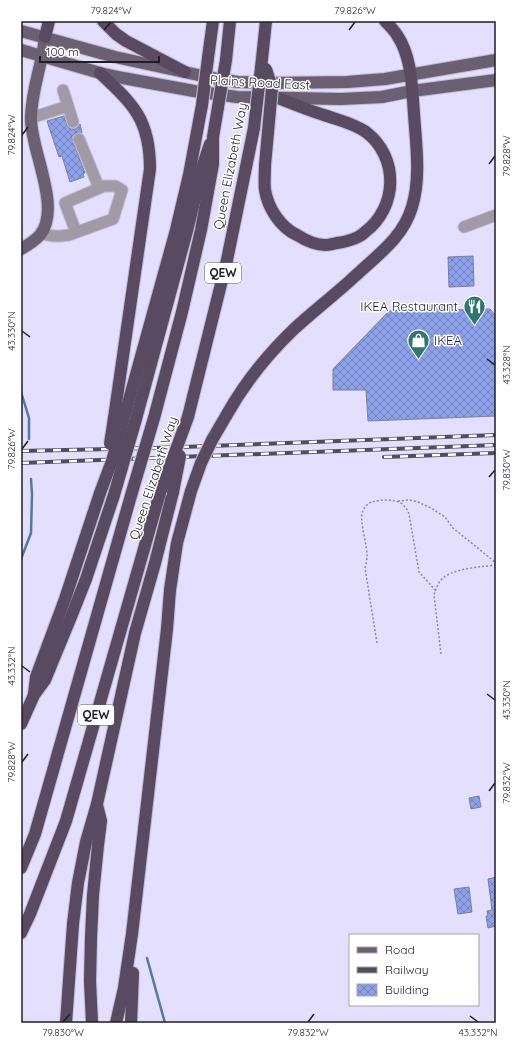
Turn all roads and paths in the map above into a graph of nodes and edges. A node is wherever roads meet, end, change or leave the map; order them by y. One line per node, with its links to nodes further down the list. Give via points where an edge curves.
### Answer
1 (49, 21): 8 (highway)
2 (103, 21): 13 (highway, via 126,41)
3 (213, 21): 32 (highway, bridge, via 202,105 189,175)
4 (230, 21): 23 (highway, Queen Elizabeth Way / QEW, bridge)
5 (266, 21): 12 (highway, Queen Elizabeth Way / QEW)
6 (385, 21): 15 (highway, via 397,34 405,50)
7 (21, 31): 8 (main road, Plains Road East)
8 (45, 37): 10 (main road); 13 (main road, Plains Road East, via 115,57)
9 (21, 50): 10 (main road, Plains Road East)
10 (42, 56): 14 (main road, Plains Road East); 21 (main road)
11 (496, 60): 15 (main road, Plains Road East)
12 (264, 64): 19 (highway, bridge, via 272,88 264,176 265,190 272,211 291,233 308,242 325,245 358,237 378,219 388,197 388,164 379,145 365,132 344,122); 31 (highway, Queen Elizabeth Way / QEW, bridge, via 254,128 226,260)
13 (185, 72): 15 (main road, Plains Road East, via 238,82 270,84 348,82)
14 (100, 73): 19 (main road, Plains Road East, via 194,91 237,97); 32 (highway, via 136,112 146,133 150,154)
15 (411, 75): 18 (highway)
16 (496, 80): 18 (main road, Plains Road East)
17 (63, 90): 20 (lane)
18 (412, 91): 19 (main road, Plains Road East, via 382,97); 43 (highway, bridge, via 417,171 412,208 405,225 385,249 276,346 234,400 201,463 191,491 177,543 170,590)
19 (278, 98)
20 (68, 106): 21 (lane); 22 (lane)
21 (31, 118): 29 (main road, via 49,213)
22 (73, 122)
23 (213, 137): 32 (highway, via 203,165 187,231); 41 (highway, Queen Elizabeth Way / QEW, bridge, via 213,164 182,312 35,834)
24 (79, 138): 25 (lane)
25 (99, 188): 28 (lane, via 65,203); 28 (lane, via 115,186 122,190 113,219)
26 (496, 215): 27 (lane)
27 (464, 227)
28 (76, 232): 29 (lane, via 61,236)
29 (42, 234): 30 (main road)
30 (21, 249)
31 (188, 417): 40 (highway, bridge, via 173,492 135,633); 42 (highway, Queen Elizabeth Way / QEW, bridge, via 160,493 66,821)
32 (125, 418): 38 (highway, bridge, via 111,438 100,493 36,677); 38 (highway, bridge, via 114,495 73,612 45,680)
33 (398, 502): 34 (path, via 410,500 431,508 445,517 453,528); 35 (path, via 403,504 410,514 419,572); 36 (path, via 372,502 364,508 362,516 367,556 365,568)
34 (496, 564): 35 (path, via 450,573 443,578)
35 (436, 590): 37 (path, via 434,595)
36 (377, 643)
37 (442, 654)
38 (34, 695): 39 (highway)
39 (21, 724)
40 (97, 804): 44 (highway, via 86,842 72,924); 45 (highway, via 101,821 91,938)
41 (21, 868)
42 (21, 933)
43 (132, 934): 46 (highway); 47 (highway, via 134,956)
44 (66, 1023)
45 (92, 1023)
46 (116, 1023)
47 (131, 1023)

